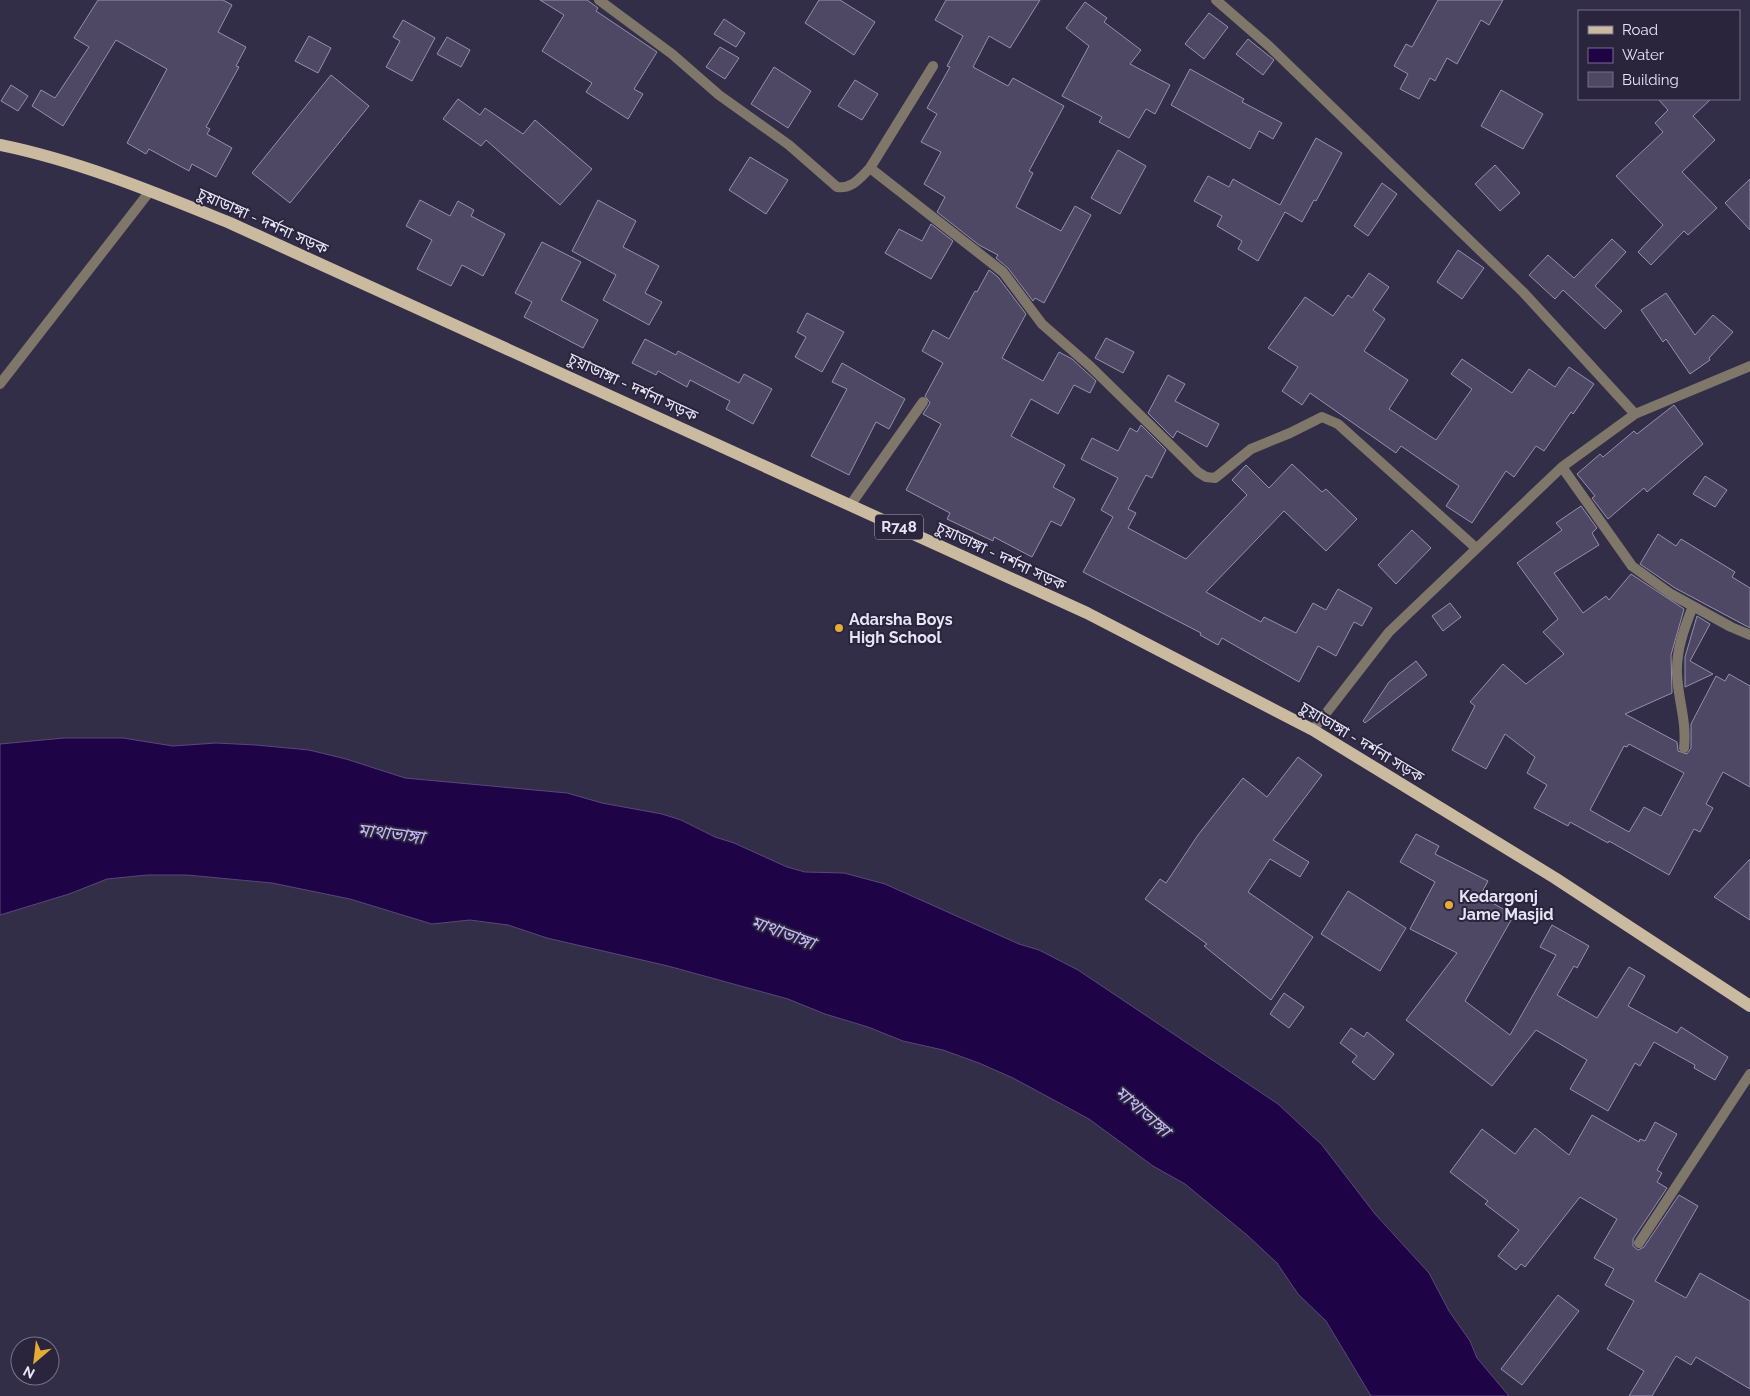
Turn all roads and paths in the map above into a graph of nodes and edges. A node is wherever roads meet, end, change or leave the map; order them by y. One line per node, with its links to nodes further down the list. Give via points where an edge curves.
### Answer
1 (599, 0): 5 (street, via 672,54 719,95 789,145 837,187 846,188 855,183)
2 (1216, 0): 10 (street, via 1270,47 1523,292)
3 (933, 66): 5 (street)
4 (0, 145): 6 (main road, চুয়াডাঙ্গা - দর্শনা সড়ক / R748, via 30,151)
5 (870, 168): 13 (street, via 1003,272 1042,324 1090,366 1198,472 1215,478 1251,449 1326,417 1338,424)
6 (150, 191): 8 (street); 12 (main road, চুয়াডাঙ্গা - দর্শনা সড়ক / R748, via 230,223)
7 (1750, 366): 10 (street)
8 (0, 384)
9 (923, 402): 12 (street)
10 (1635, 414): 11 (street)
11 (1562, 467): 13 (street); 14 (street, via 1632,566)
12 (851, 504): 16 (main road, চুয়াডাঙ্গা - দর্শনা সড়ক / R748, via 1087,614)
13 (1476, 548): 16 (street, via 1389,632)
14 (1694, 606): 15 (street); 17 (street, via 1680,638 1677,674 1686,728)
15 (1750, 635)
16 (1312, 730): 18 (main road, চুয়াডাঙ্গা - দর্শনা সড়ক / R748, via 1555,878)
17 (1684, 748)
18 (1750, 1006)
19 (1750, 1074): 20 (street)
20 (1639, 1243)

